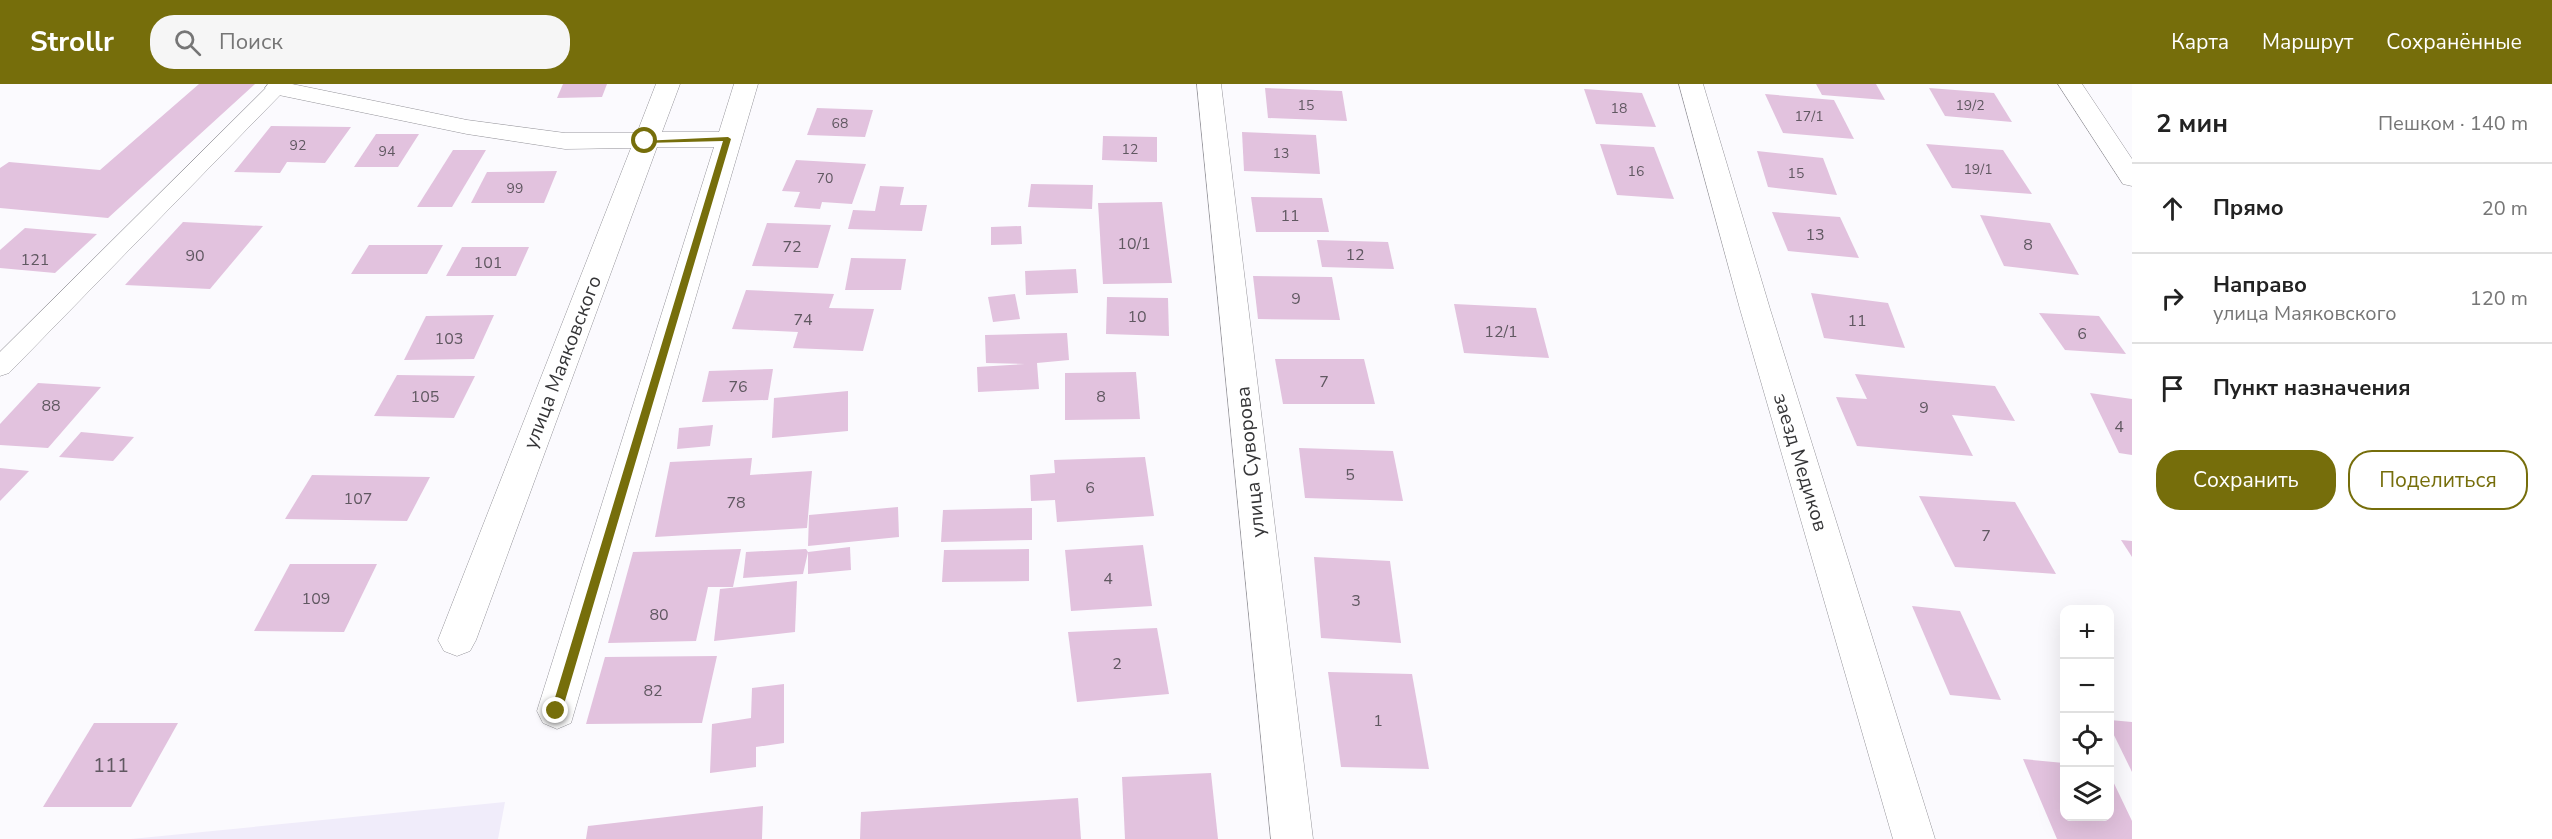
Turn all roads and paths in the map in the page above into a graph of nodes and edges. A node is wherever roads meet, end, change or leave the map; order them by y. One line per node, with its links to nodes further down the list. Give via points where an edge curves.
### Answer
1 (668, 84): 8 (street, улица Маяковского)
2 (746, 84): 7 (street)
3 (1209, 84): 13 (street, улица Суворова)
4 (1691, 84): 14 (street, заезд Медиков)
5 (2070, 84): 9 (street)
6 (279, 86): 8 (street, via 565,141); 10 (lane)
7 (728, 139): 8 (street); 12 (street)
8 (645, 141): 11 (street, улица Маяковского)
9 (2132, 178)
10 (0, 367)
11 (457, 640)
12 (556, 711)
13 (1292, 839)
14 (1914, 839)

